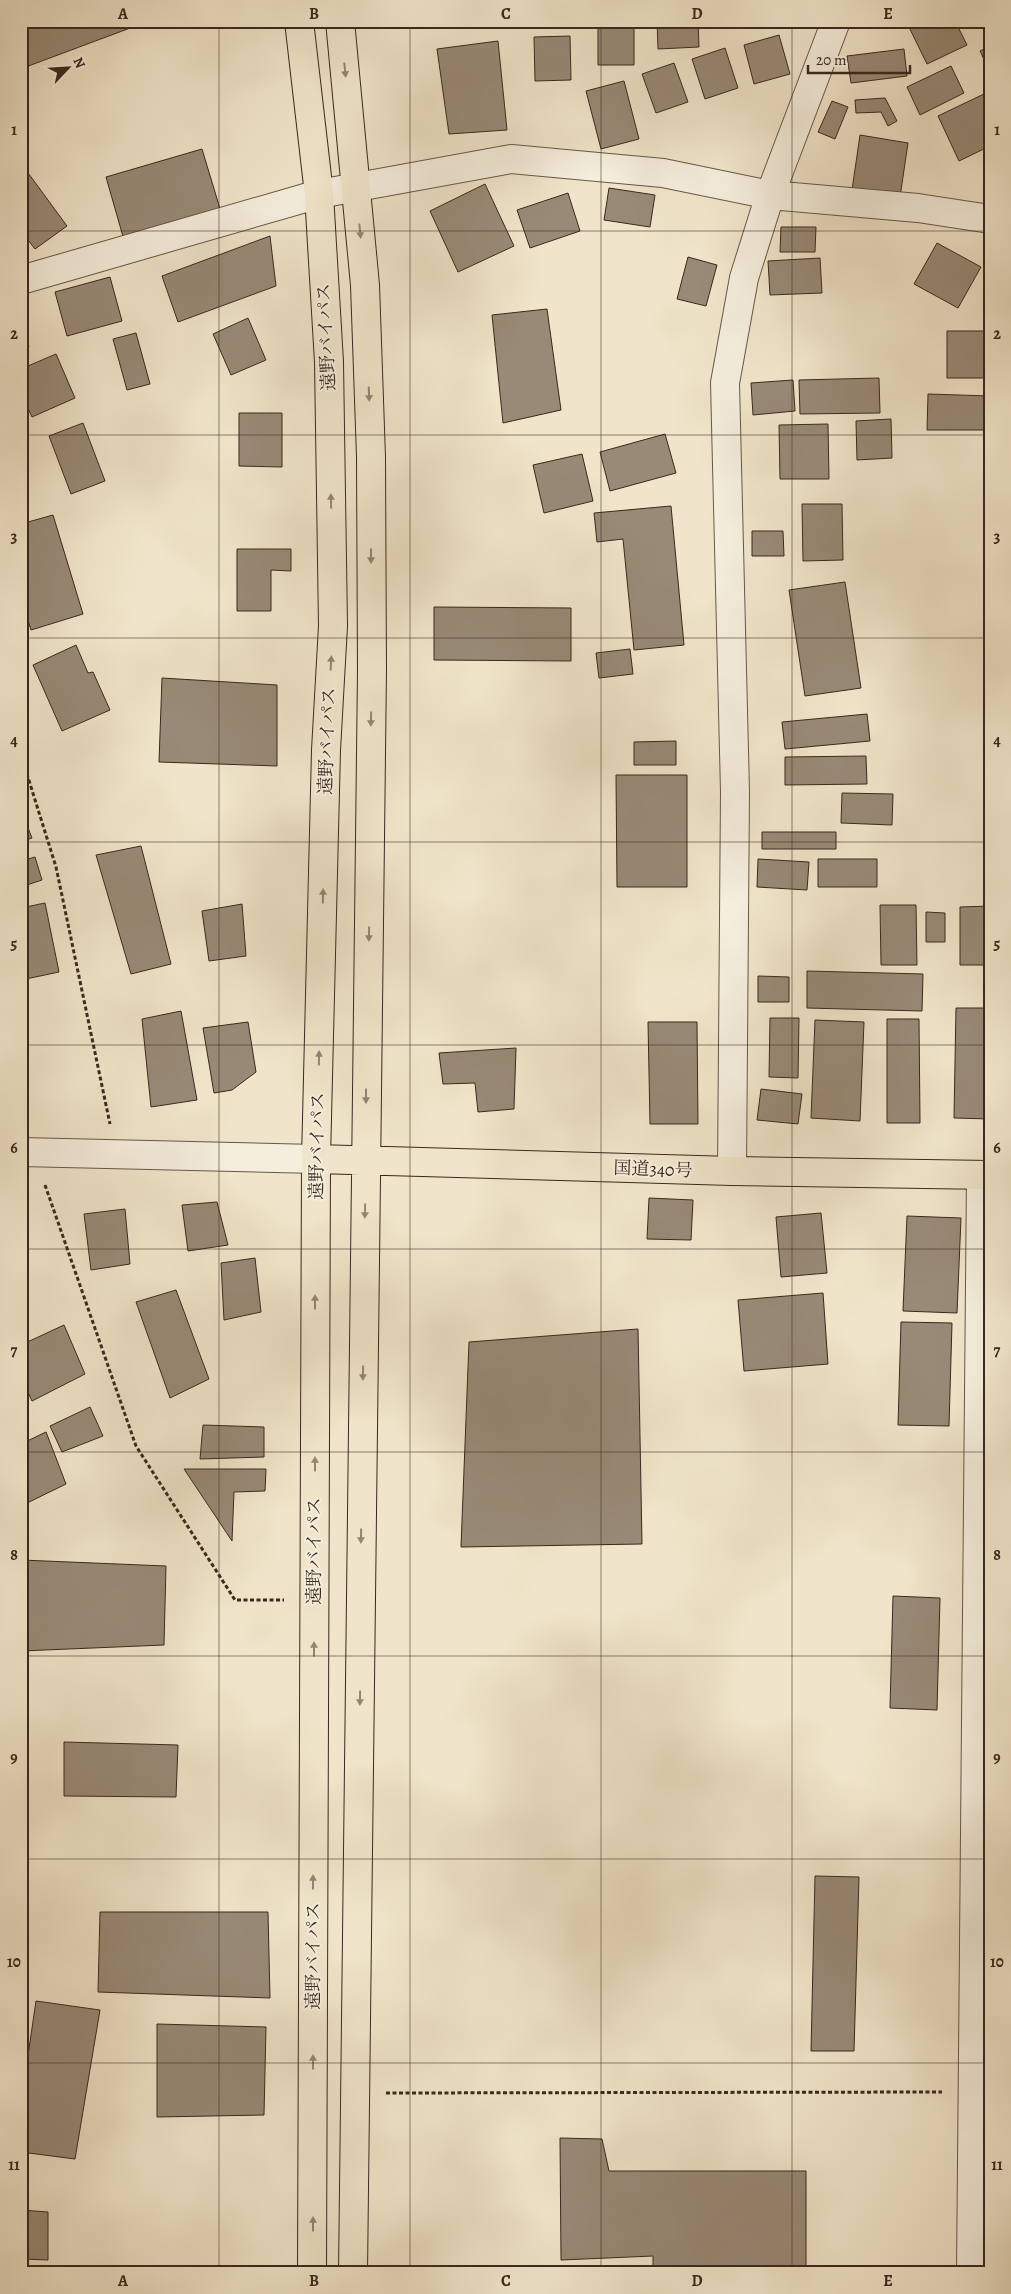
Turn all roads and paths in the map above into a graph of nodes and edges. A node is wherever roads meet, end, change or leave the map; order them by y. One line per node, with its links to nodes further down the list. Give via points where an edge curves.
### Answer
1 (299, 21): 5 (highway, 遠野バイパス)
2 (340, 21): 4 (highway, one-way to 4)
3 (836, 21): 6 (street)
4 (357, 188): 5 (street); 6 (street, via 511,159 664,173); 13 (highway, one-way to 13, via 365,284 371,457 372,670)
5 (319, 194): 8 (street); 12 (highway, 遠野バイパス, one-way to 5, via 326,750 333,626 329,362)
6 (770, 195): 7 (street, via 918,208); 14 (street, via 744,278 725,383 735,792)
7 (990, 219)
8 (21, 280)
9 (21, 755): 11 (path, via 56,867)
10 (27, 1153): 11 (street); 16 (path, via 136,1446 235,1600)
11 (117, 1154): 12 (street)
12 (316, 1160): 13 (highway, 国道340号); 16 (highway, 遠野バイパス, one-way to 12)
13 (366, 1162): 14 (highway, 国道340号); 18 (highway, one-way to 18)
14 (732, 1172): 15 (highway, 国道340号)
15 (985, 1175): 17 (street)
16 (314, 1601): 19 (highway, 遠野バイパス, one-way to 16)
17 (973, 2092): 18 (path); 21 (street)
18 (355, 2093): 20 (highway)
19 (312, 2273)
20 (353, 2273)
21 (971, 2273)

